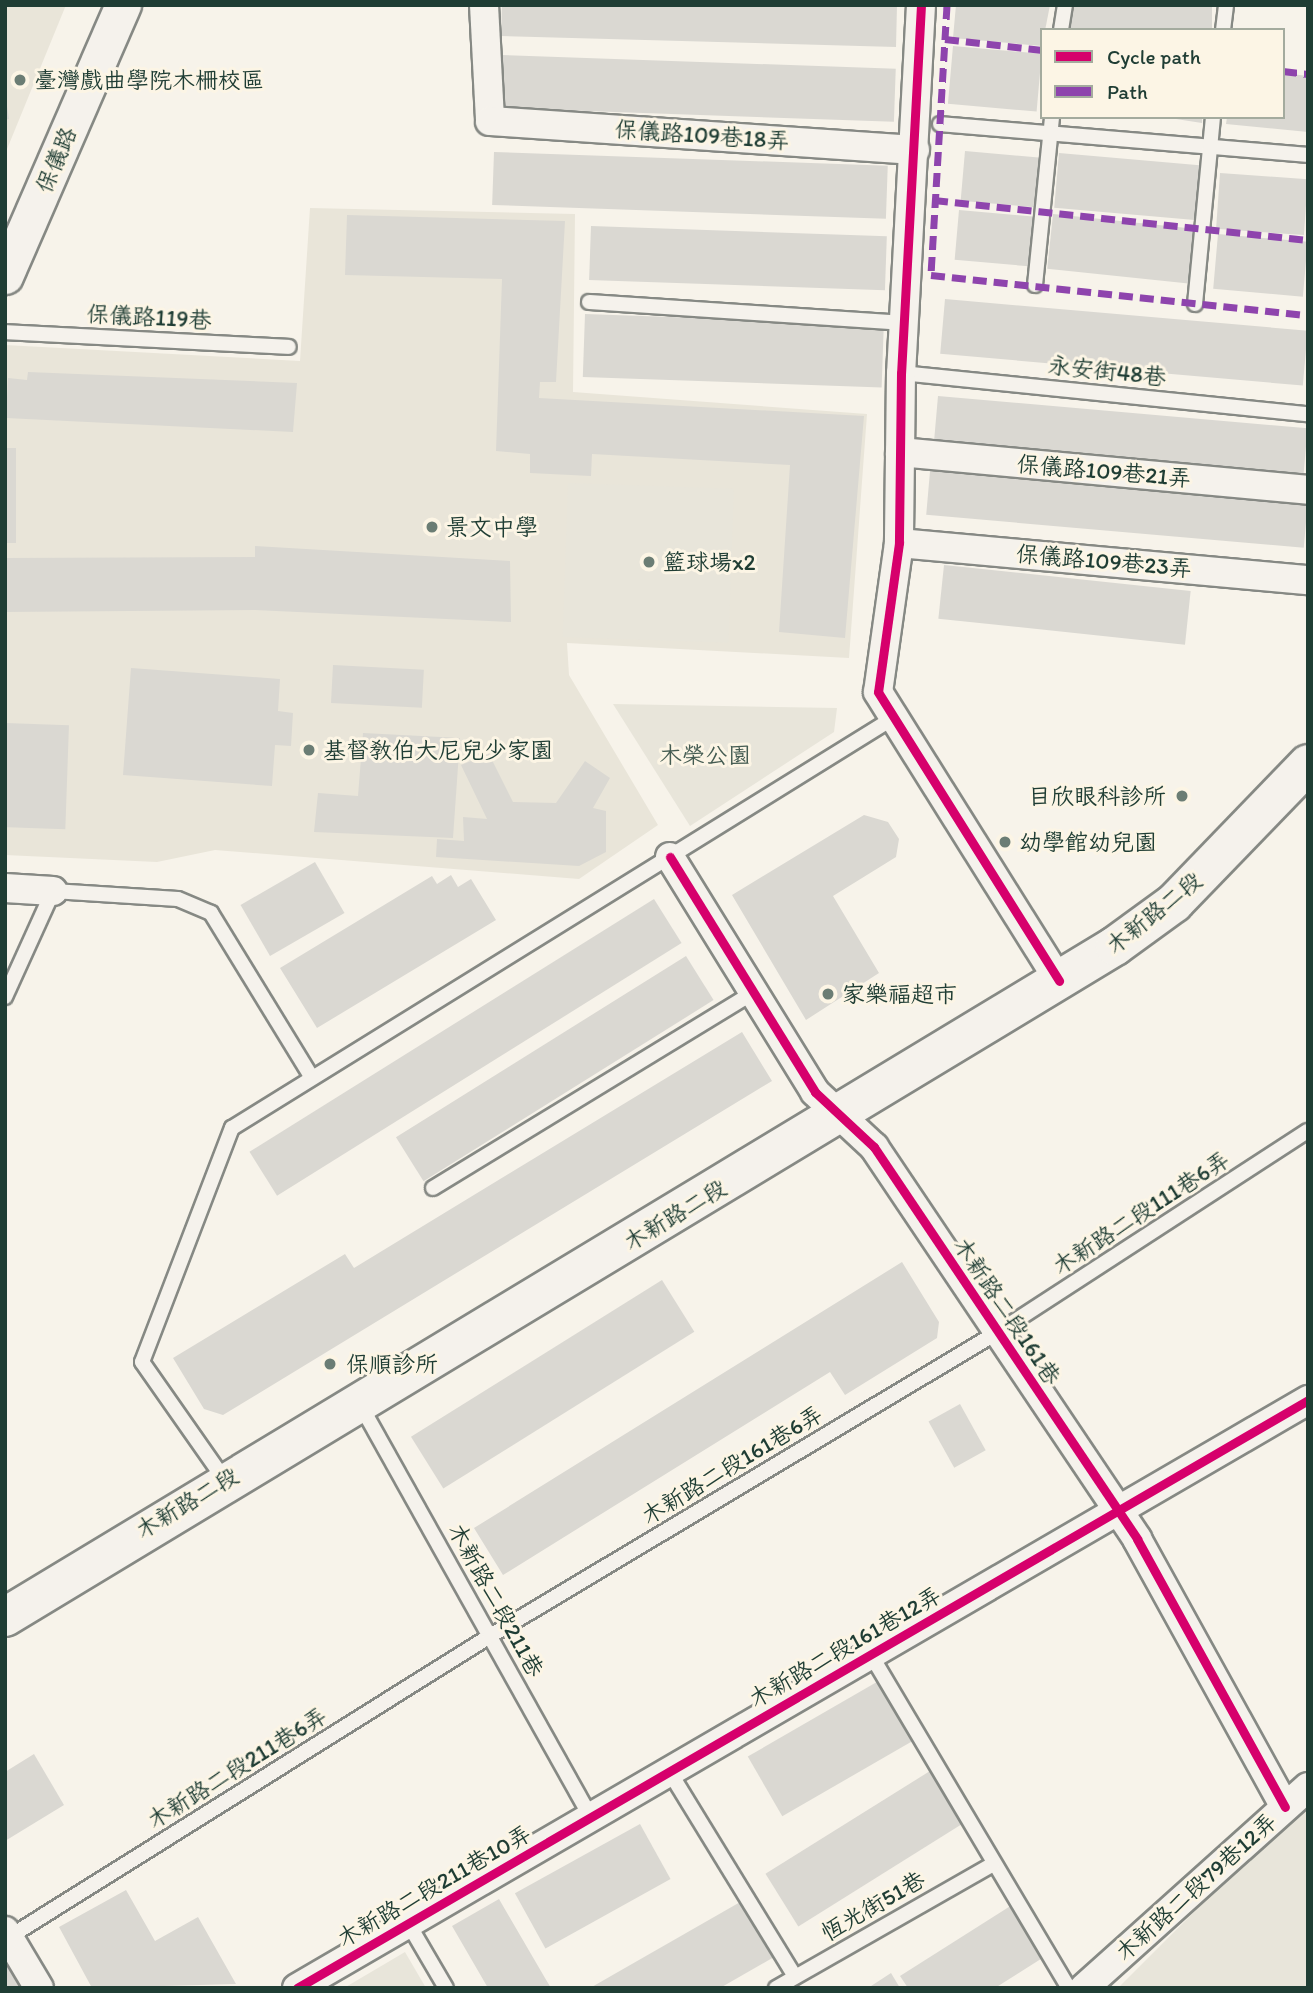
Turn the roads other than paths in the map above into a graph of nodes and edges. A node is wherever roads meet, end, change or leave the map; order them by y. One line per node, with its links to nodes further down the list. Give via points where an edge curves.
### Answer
1 (123, 5): 15 (street, 保儀路)
2 (485, 5): 13 (street, 保儀路109巷18弄, via 490,121)
3 (921, 5): 13 (street)
4 (1065, 5): 6 (lane)
5 (1226, 5): 7 (lane)
6 (1061, 28)
7 (1223, 28)
8 (1052, 119): 11 (lane)
9 (1213, 119): 12 (lane)
10 (940, 124): 11 (lane)
11 (1050, 134): 12 (lane); 16 (lane)
12 (1210, 149): 14 (lane); 18 (lane)
13 (915, 150): 19 (street)
14 (1308, 155)
15 (5, 276)
16 (1035, 285)
17 (589, 302): 19 (lane)
18 (1195, 304)
19 (905, 323): 22 (street)
20 (5, 332): 21 (lane, 保儀路119巷)
21 (289, 347)
22 (901, 373): 23 (lane, 永安街48巷); 24 (street)
23 (1308, 414)
24 (900, 452): 25 (street, 保儀路109巷21弄); 26 (street)
25 (1308, 490)
26 (900, 543): 27 (street, 保儀路109巷23弄); 28 (street, via 878,692)
27 (1308, 580)
28 (890, 720): 30 (lane); 33 (street)
29 (1306, 772): 33 (main road, 木新路二段, via 1174,903)
30 (670, 857): 34 (street, 木新路二段161巷); 36 (lane)
31 (5, 888): 32 (street)
32 (53, 891): 35 (lane); 36 (lane, via 178,899 211,913)
33 (1059, 981): 37 (main road, 木新路二段)
34 (754, 993): 37 (street, 木新路二段161巷, via 815,1092); 39 (lane)
35 (5, 997)
36 (312, 1078): 43 (lane, via 232,1128 142,1362)
37 (841, 1114): 40 (street, 木新路二段161巷, via 874,1147); 42 (main road, 木新路二段)
38 (1308, 1130): 40 (lane, 木新路二段111巷6弄)
39 (433, 1188)
40 (998, 1332): 44 (street, 木新路二段161巷); 46 (lane, 木新路二段161巷6弄)
41 (1308, 1400): 44 (street, 木新路二段161巷12弄)
42 (361, 1406): 43 (main road, 木新路二段); 46 (lane, 木新路二段211巷)
43 (224, 1479): 45 (main road, 木新路二段)
44 (1117, 1510): 47 (street, 木新路二段161巷12弄); 50 (street, 木新路二段161巷)
45 (5, 1617)
46 (490, 1636): 51 (lane, 木新路二段211巷); 54 (lane, 木新路二段211巷6弄)
47 (871, 1655): 48 (street, 木新路二段161巷12弄); 52 (lane)
48 (669, 1771): 51 (street, 木新路二段161巷12弄); 55 (lane)
49 (1308, 1787): 50 (street, 木新路二段79巷12弄)
50 (1285, 1807): 61 (street, 木新路二段79巷12弄)
51 (591, 1816): 53 (street, 木新路二段211巷10弄)
52 (992, 1865): 55 (lane, 恆光街51巷); 60 (lane)
53 (408, 1923): 57 (street, 木新路二段211巷10弄); 58 (lane, 木新路二段211巷10弄)
54 (6, 1936): 56 (street)
55 (795, 1977): 59 (lane, 恆光街51巷)
56 (39, 1988)
57 (297, 1988)
58 (446, 1988)
59 (776, 1988)
60 (1069, 1988)
61 (1084, 1988)

